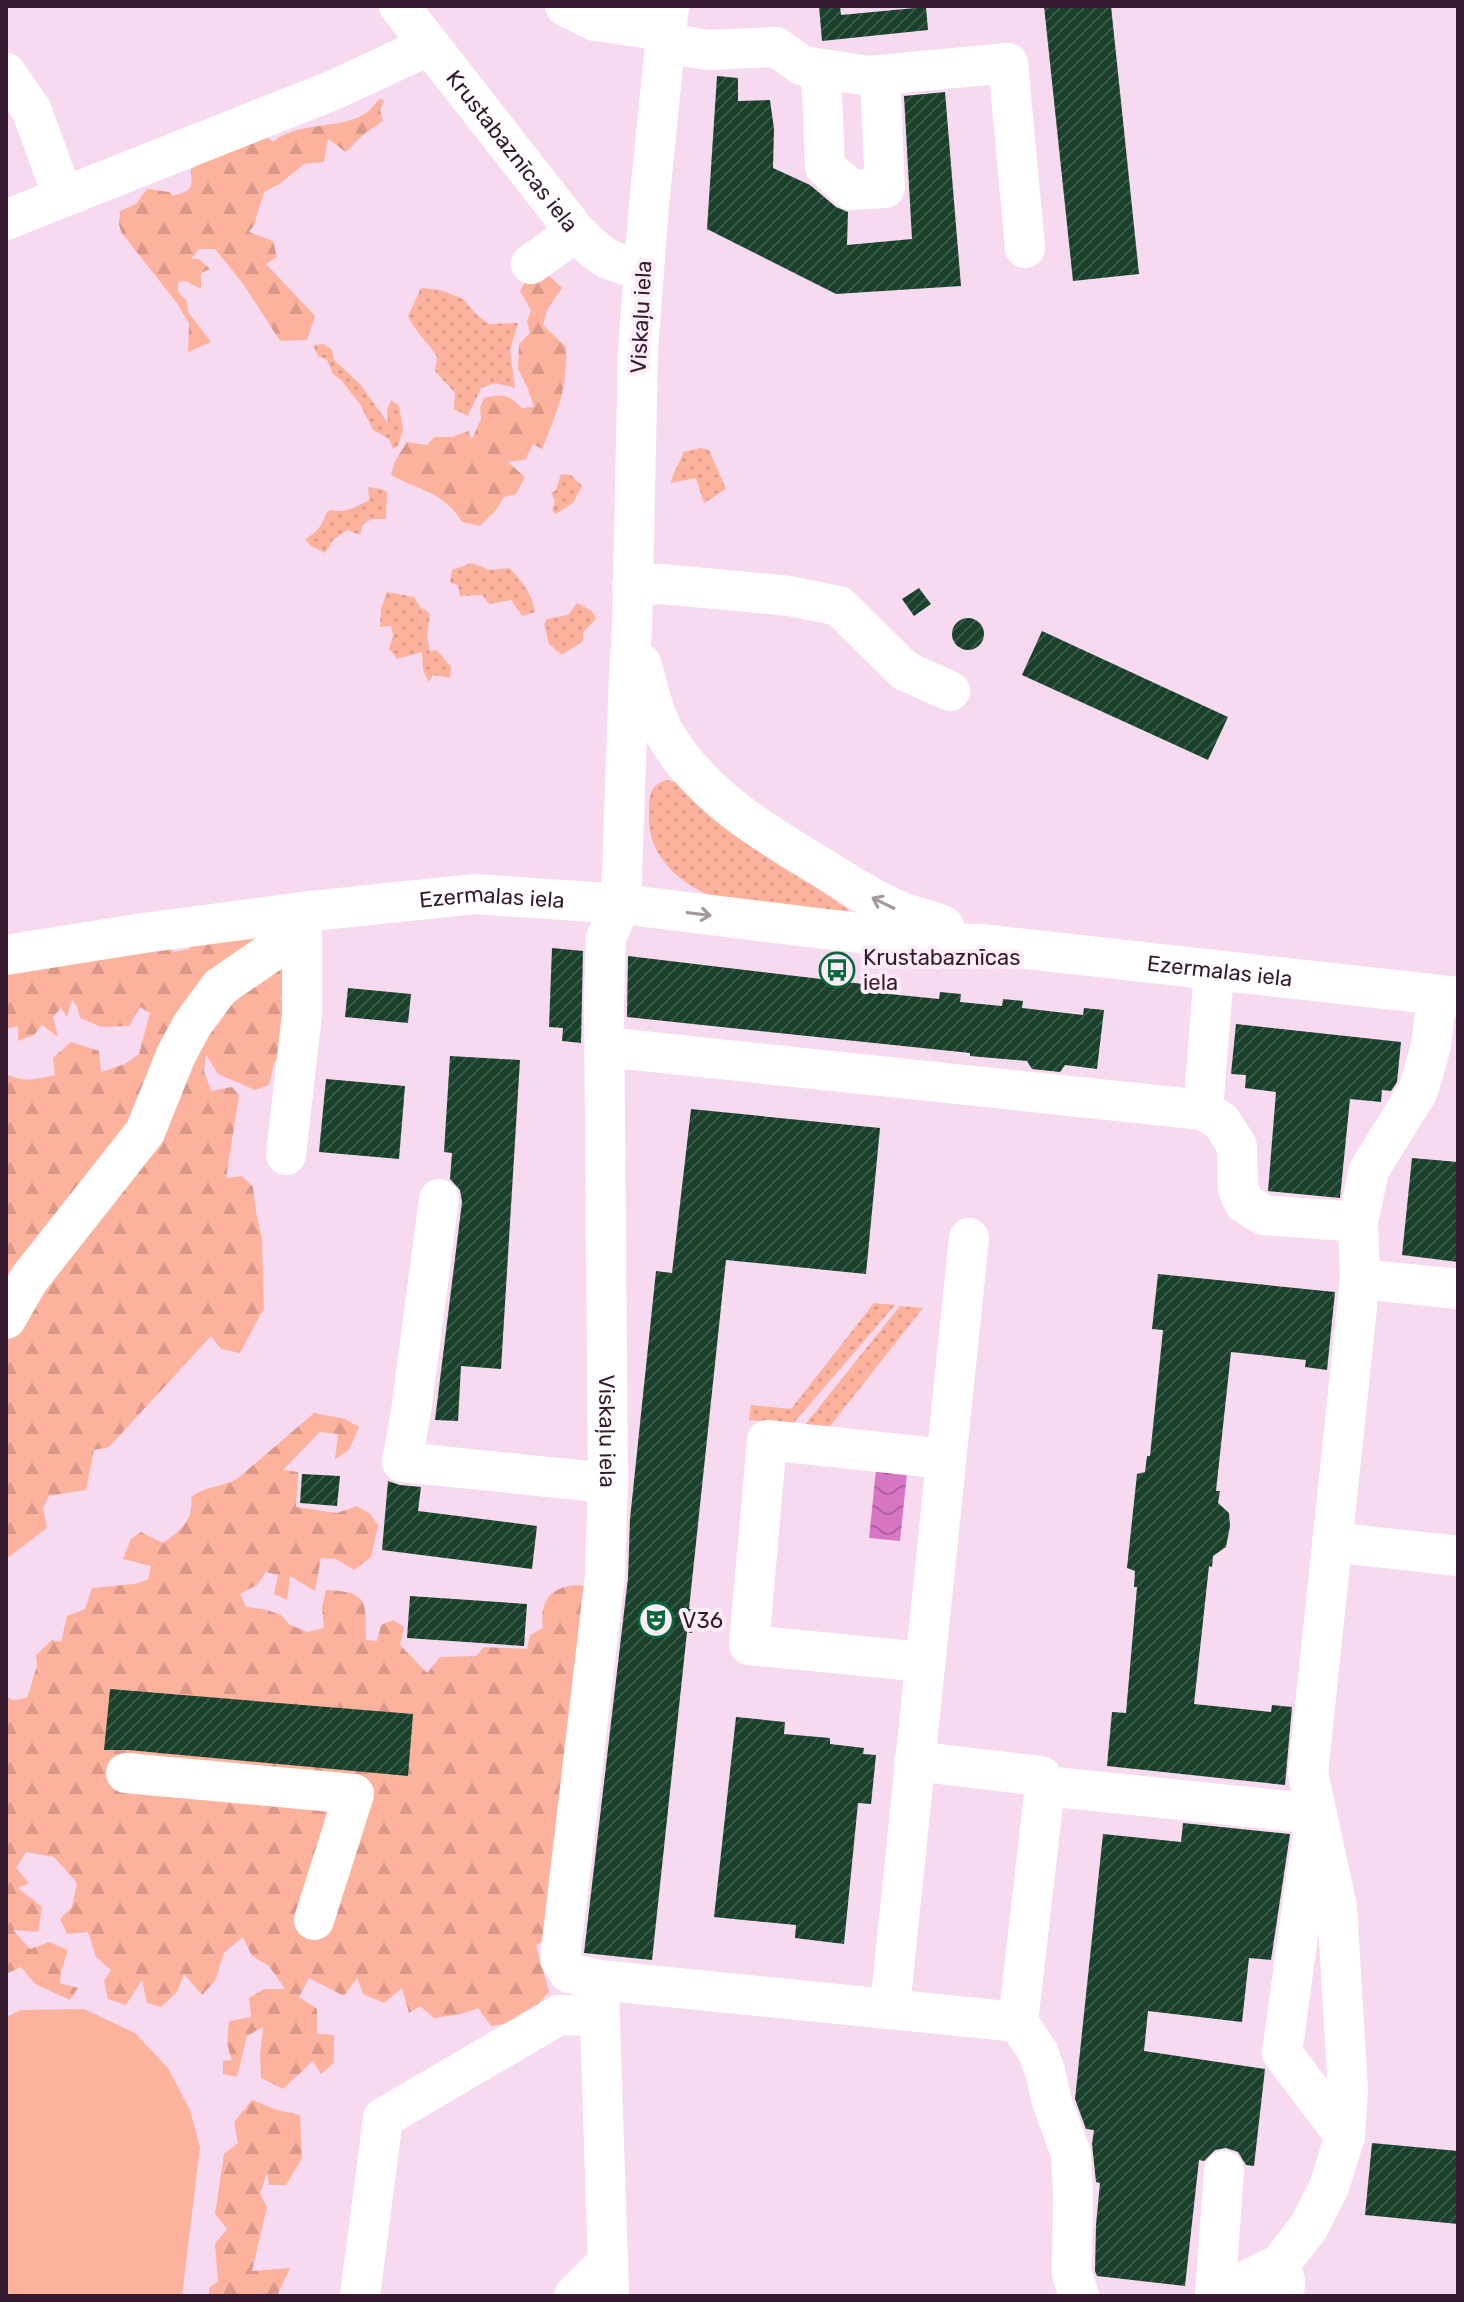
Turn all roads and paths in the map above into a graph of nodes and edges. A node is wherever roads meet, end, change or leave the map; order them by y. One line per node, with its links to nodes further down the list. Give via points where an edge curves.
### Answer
1 (399, 6): 4 (street, Krustabaznīcas iela)
2 (565, 6): 3 (street, via 595,21)
3 (667, 27): 5 (street, via 708,50 776,47 803,66); 14 (street, Viskaļu iela)
4 (430, 45): 9 (street, via 336,89); 11 (street, Krustabaznīcas iela)
5 (821, 69): 7 (street); 7 (street, via 825,167 851,190 885,188)
6 (6, 73): 8 (street)
7 (880, 75): 12 (street, via 1008,63)
8 (19, 122): 9 (street)
9 (63, 197): 10 (street)
10 (6, 220)
11 (576, 232): 13 (street); 14 (street, Krustabaznīcas iela, via 601,257)
12 (1025, 248)
13 (531, 264)
14 (643, 269): 15 (street, Viskaļu iela)
15 (632, 586): 16 (street, Viskaļu iela); 17 (street, via 662,584 839,606 905,671)
16 (632, 629): 18 (street, Ezermalas iela, via 653,708 669,742); 19 (street)
17 (950, 691)
18 (687, 763): 19 (street, via 665,758 640,765); 22 (street, Ezermalas iela, one-way to 18, via 903,913 774,839 732,809)
19 (625, 783): 20 (street)
20 (621, 904): 21 (street, Ezermalas iela, via 475,894); 22 (street, Ezermalas iela, one-way to 22); 26 (street, Viskaļu iela, via 606,938)
21 (301, 924): 23 (street, Ezermalas iela, via 144,933); 28 (street, via 302,1014); 34 (street, via 220,987 176,1055 145,1132 29,1279)
22 (980, 944): 24 (street, Ezermalas iela)
23 (6, 955)
24 (1214, 972): 25 (street, Ezermalas iela); 27 (street)
25 (1448, 996): 30 (street, via 1418,1091 1369,1170)
26 (605, 1047): 27 (street); 36 (street, Viskaļu iela)
27 (1203, 1110): 30 (street, via 1221,1121 1237,1146 1238,1189 1244,1203 1264,1215)
28 (286, 1155)
29 (439, 1199): 36 (street, via 402,1462)
30 (1358, 1222): 32 (street)
31 (969, 1238): 35 (street)
32 (1360, 1279): 33 (street); 37 (street)
33 (1458, 1289)
34 (6, 1319)
35 (945, 1459): 39 (street); 39 (street, via 767,1440 751,1617)
36 (608, 1483): 45 (street, Viskaļu iela, via 605,1575 560,1959)
37 (1332, 1542): 38 (street); 43 (street, via 1308,1773)
38 (1458, 1556)
39 (925, 1649): 40 (street)
40 (914, 1761): 42 (street, via 1041,1776); 46 (street)
41 (126, 1773): 44 (street, via 354,1794)
42 (1045, 1786): 43 (street); 47 (street)
43 (1316, 1814): 48 (street, via 1337,1907 1348,2091); 48 (street, via 1282,2053)
44 (314, 1920)
45 (599, 1998): 46 (street); 50 (street); 52 (street, via 559,2015 383,2118)
46 (890, 2007): 47 (street)
47 (1018, 2022): 54 (street, via 1038,2052 1071,2154 1072,2274)
48 (1345, 2136): 51 (street, via 1329,2187)
49 (1224, 2171): 55 (street)
50 (608, 2279): 53 (street)
51 (1282, 2280): 55 (street)
52 (360, 2296)
53 (574, 2296)
54 (1079, 2296)
55 (1215, 2296)

